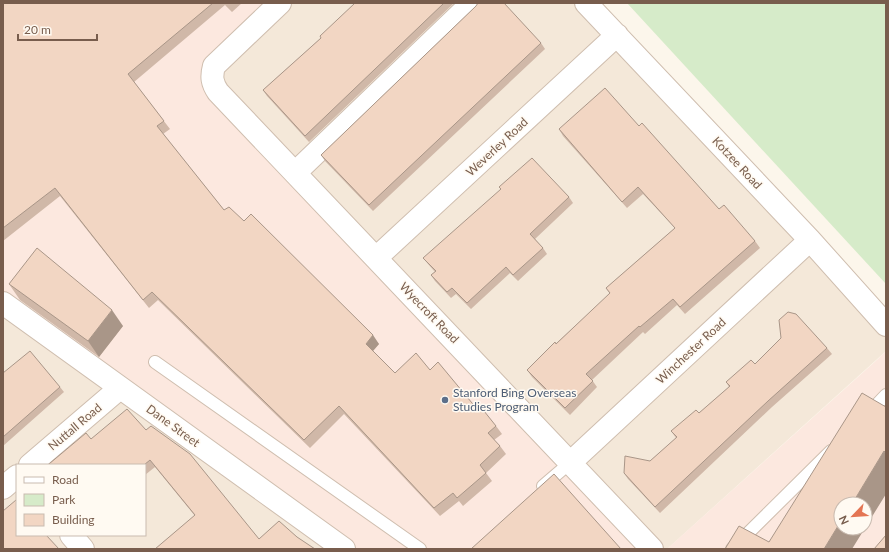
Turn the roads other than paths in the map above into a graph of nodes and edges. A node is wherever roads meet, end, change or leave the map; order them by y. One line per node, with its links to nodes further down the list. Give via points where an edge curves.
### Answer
1 (280, 3): 5 (street, Wyecroft Road, via 214,66 212,83)
2 (472, 3): 5 (street)
3 (586, 3): 4 (street, Kotzee Road)
4 (617, 35): 6 (street, Kotzee Road); 7 (street, Weverley Road)
5 (295, 173): 7 (street, Wyecroft Road)
6 (810, 240): 9 (street, Kotzee Road); 15 (street, Winchester Road)
7 (376, 258): 15 (street, Wyecroft Road)
8 (3, 303): 11 (street, Dane Street)
9 (886, 325)
10 (155, 362): 23 (lane)
11 (120, 388): 16 (street, Nuttall Road); 22 (street, Dane Street)
12 (886, 395): 13 (lane)
13 (859, 423)
14 (837, 445): 25 (lane)
15 (571, 462): 19 (lane); 24 (street, Wyecroft Road)
16 (31, 464)
17 (16, 477): 18 (street)
18 (3, 488)
19 (536, 493)
20 (73, 536): 21 (street)
21 (83, 549)
22 (344, 549)
23 (420, 549)
24 (652, 549)
25 (732, 549)

